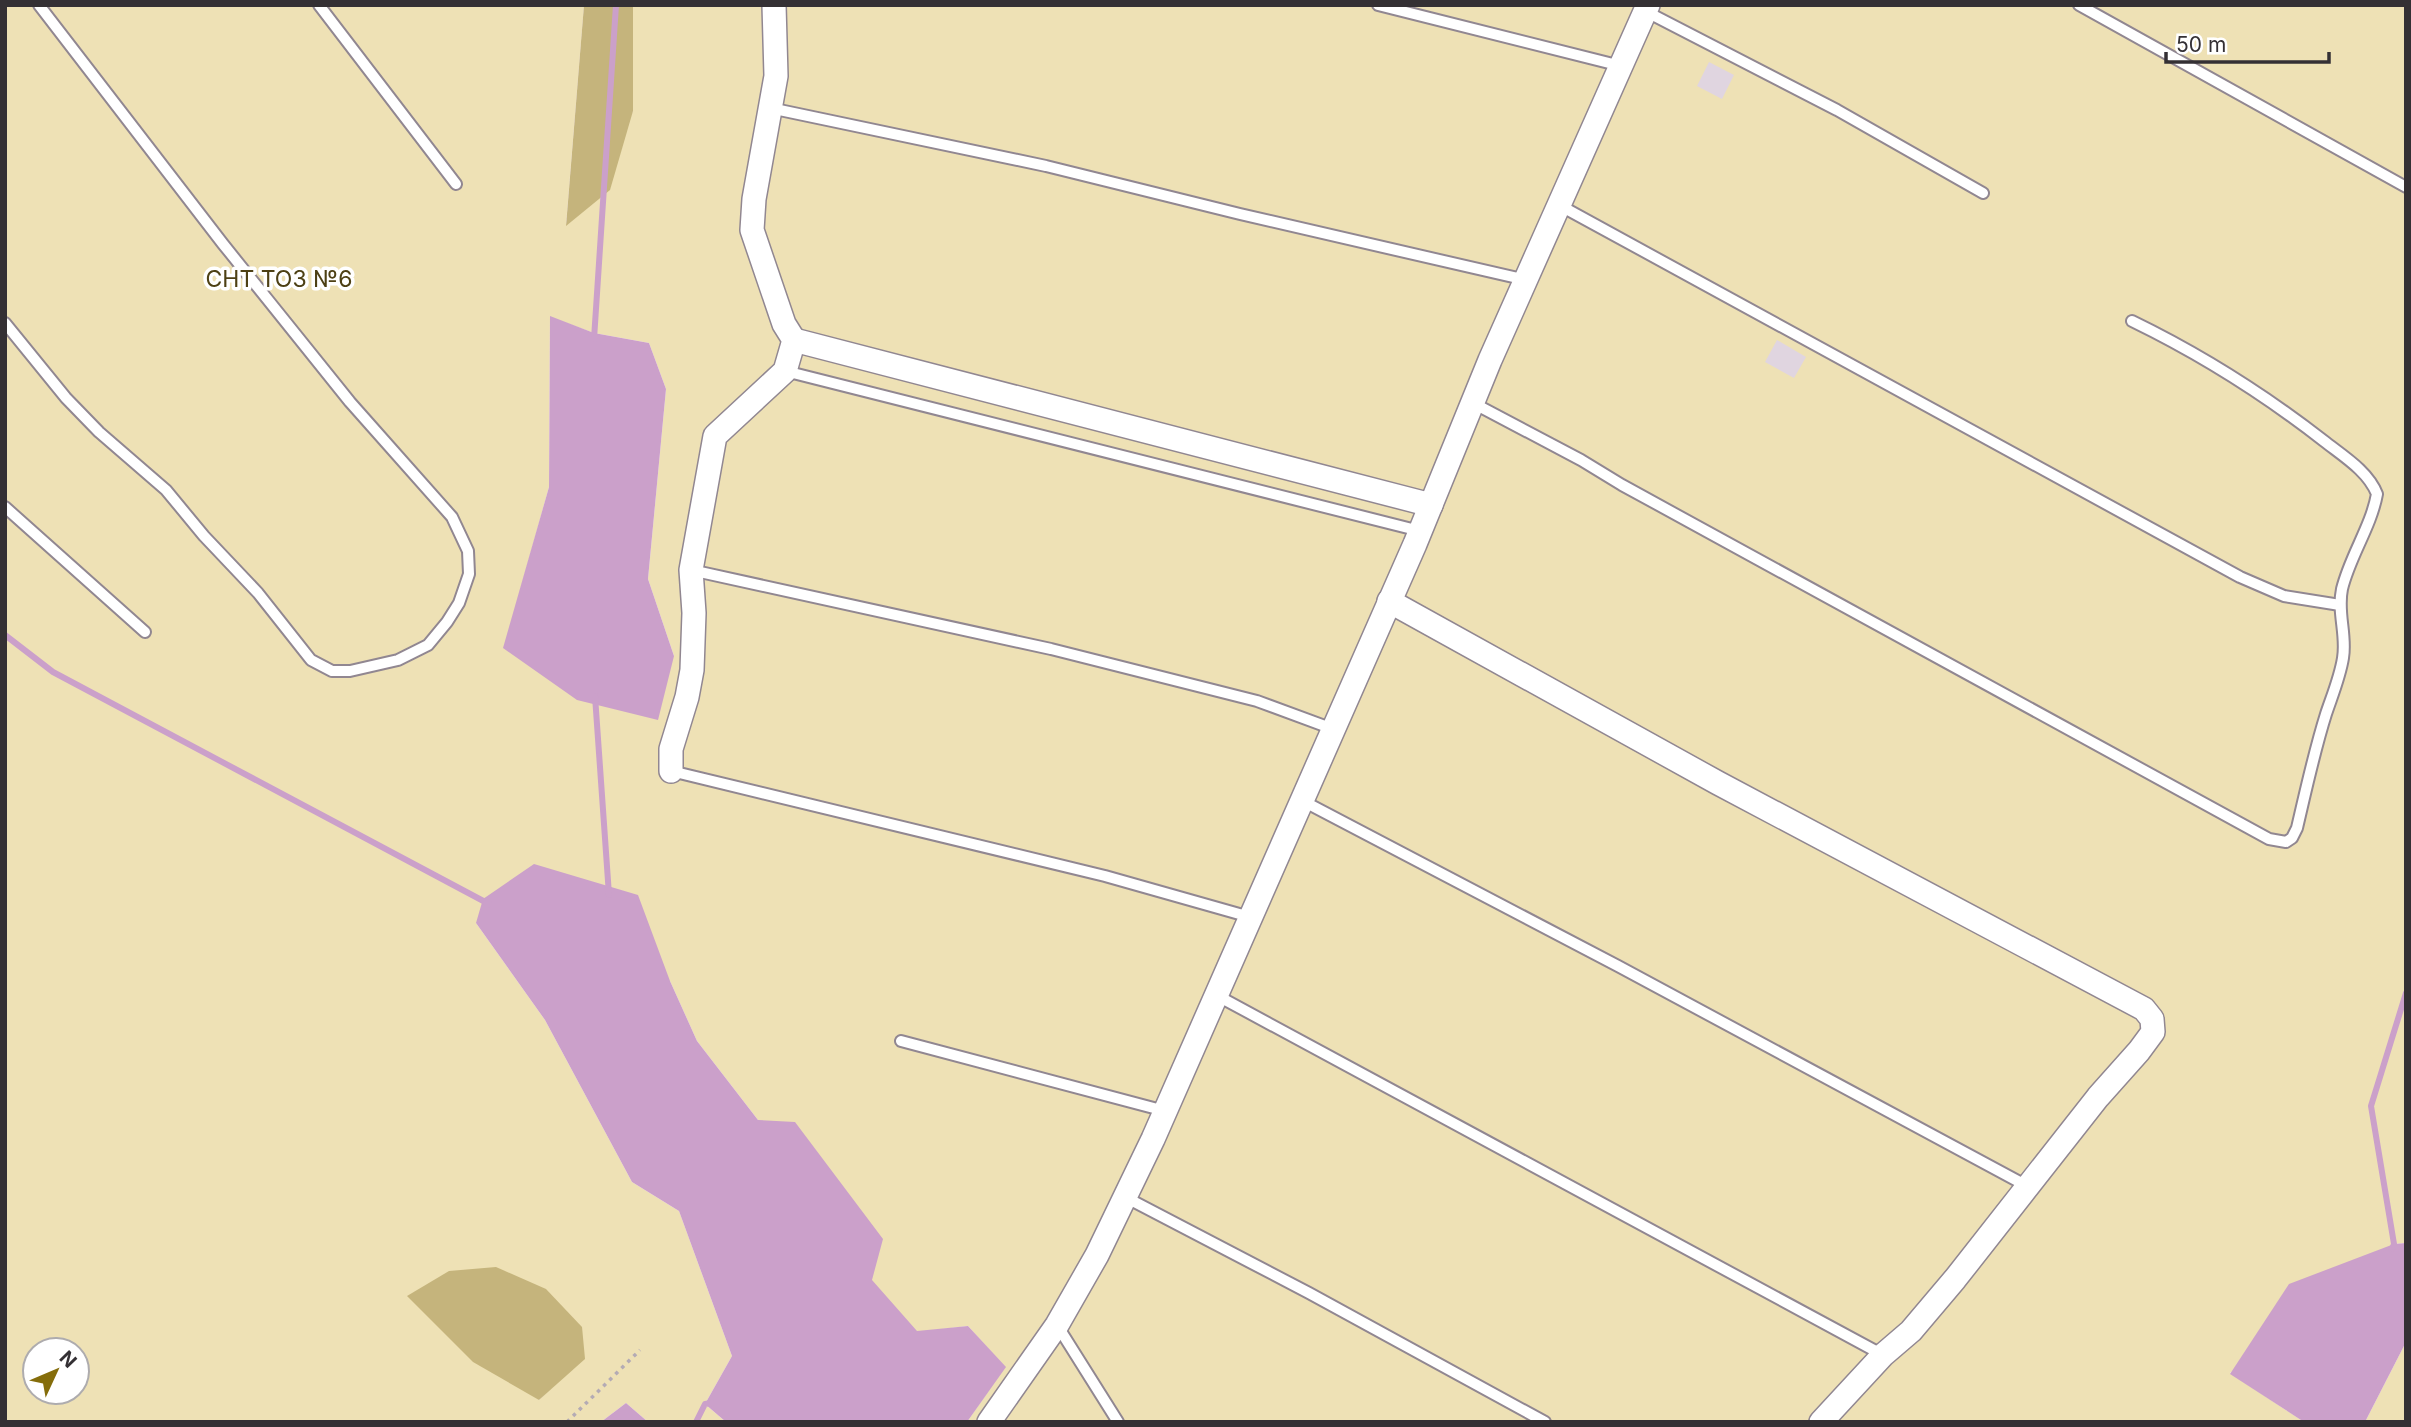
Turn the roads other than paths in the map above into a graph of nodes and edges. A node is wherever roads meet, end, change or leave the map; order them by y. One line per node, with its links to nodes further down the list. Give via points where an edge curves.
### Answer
1 (39, 5): 15 (lane, via 350,402 452,517 468,551 468,574 447,622 428,645 398,660 350,671 332,671 311,660 166,490 91,424)
2 (318, 5): 9 (lane)
3 (774, 5): 8 (street, via 776,76)
4 (1378, 5): 7 (lane)
5 (2079, 5): 10 (lane)
6 (1647, 8): 7 (street); 11 (lane)
7 (1621, 66): 12 (street)
8 (770, 108): 13 (lane, via 1046,166); 16 (street, via 752,230 784,324)
9 (456, 184)
10 (2406, 187)
11 (1983, 193)
12 (1559, 205): 13 (street); 24 (lane, via 2251,582 2284,596)
13 (1526, 280): 18 (street)
14 (2132, 321): 24 (lane, via 2201,358 2291,416 2372,482 2375,504 2348,568)
15 (5, 323)
16 (794, 340): 17 (street); 19 (street)
17 (785, 371): 21 (lane); 22 (street, via 715,436)
18 (1473, 403): 19 (street); 24 (lane, via 2279,842 2292,838 2297,828 2338,678 2344,640)
19 (1431, 505): 21 (street)
20 (5, 507): 25 (lane)
21 (1420, 531): 23 (street)
22 (691, 570): 26 (lane, via 1063,653 1256,701); 27 (street, via 692,670 671,749)
23 (1389, 601): 26 (street); 33 (street, via 1729,789 2144,1009 2152,1019 2153,1032)
24 (2340, 605)
25 (145, 632)
26 (1333, 729): 28 (street)
27 (671, 771): 29 (lane, via 1105,876)
28 (1301, 800): 29 (street); 33 (lane)
29 (1250, 917): 30 (street)
30 (1216, 995): 32 (street); 36 (lane)
31 (901, 1041): 32 (lane)
32 (1166, 1111): 34 (street)
33 (2027, 1186): 36 (street, via 1911,1331)
34 (1125, 1197): 35 (street); 39 (lane)
35 (1057, 1325): 37 (street); 38 (lane)
36 (1883, 1355): 40 (street)
37 (989, 1422)
38 (1118, 1422)
39 (1545, 1422)
40 (1821, 1422)

